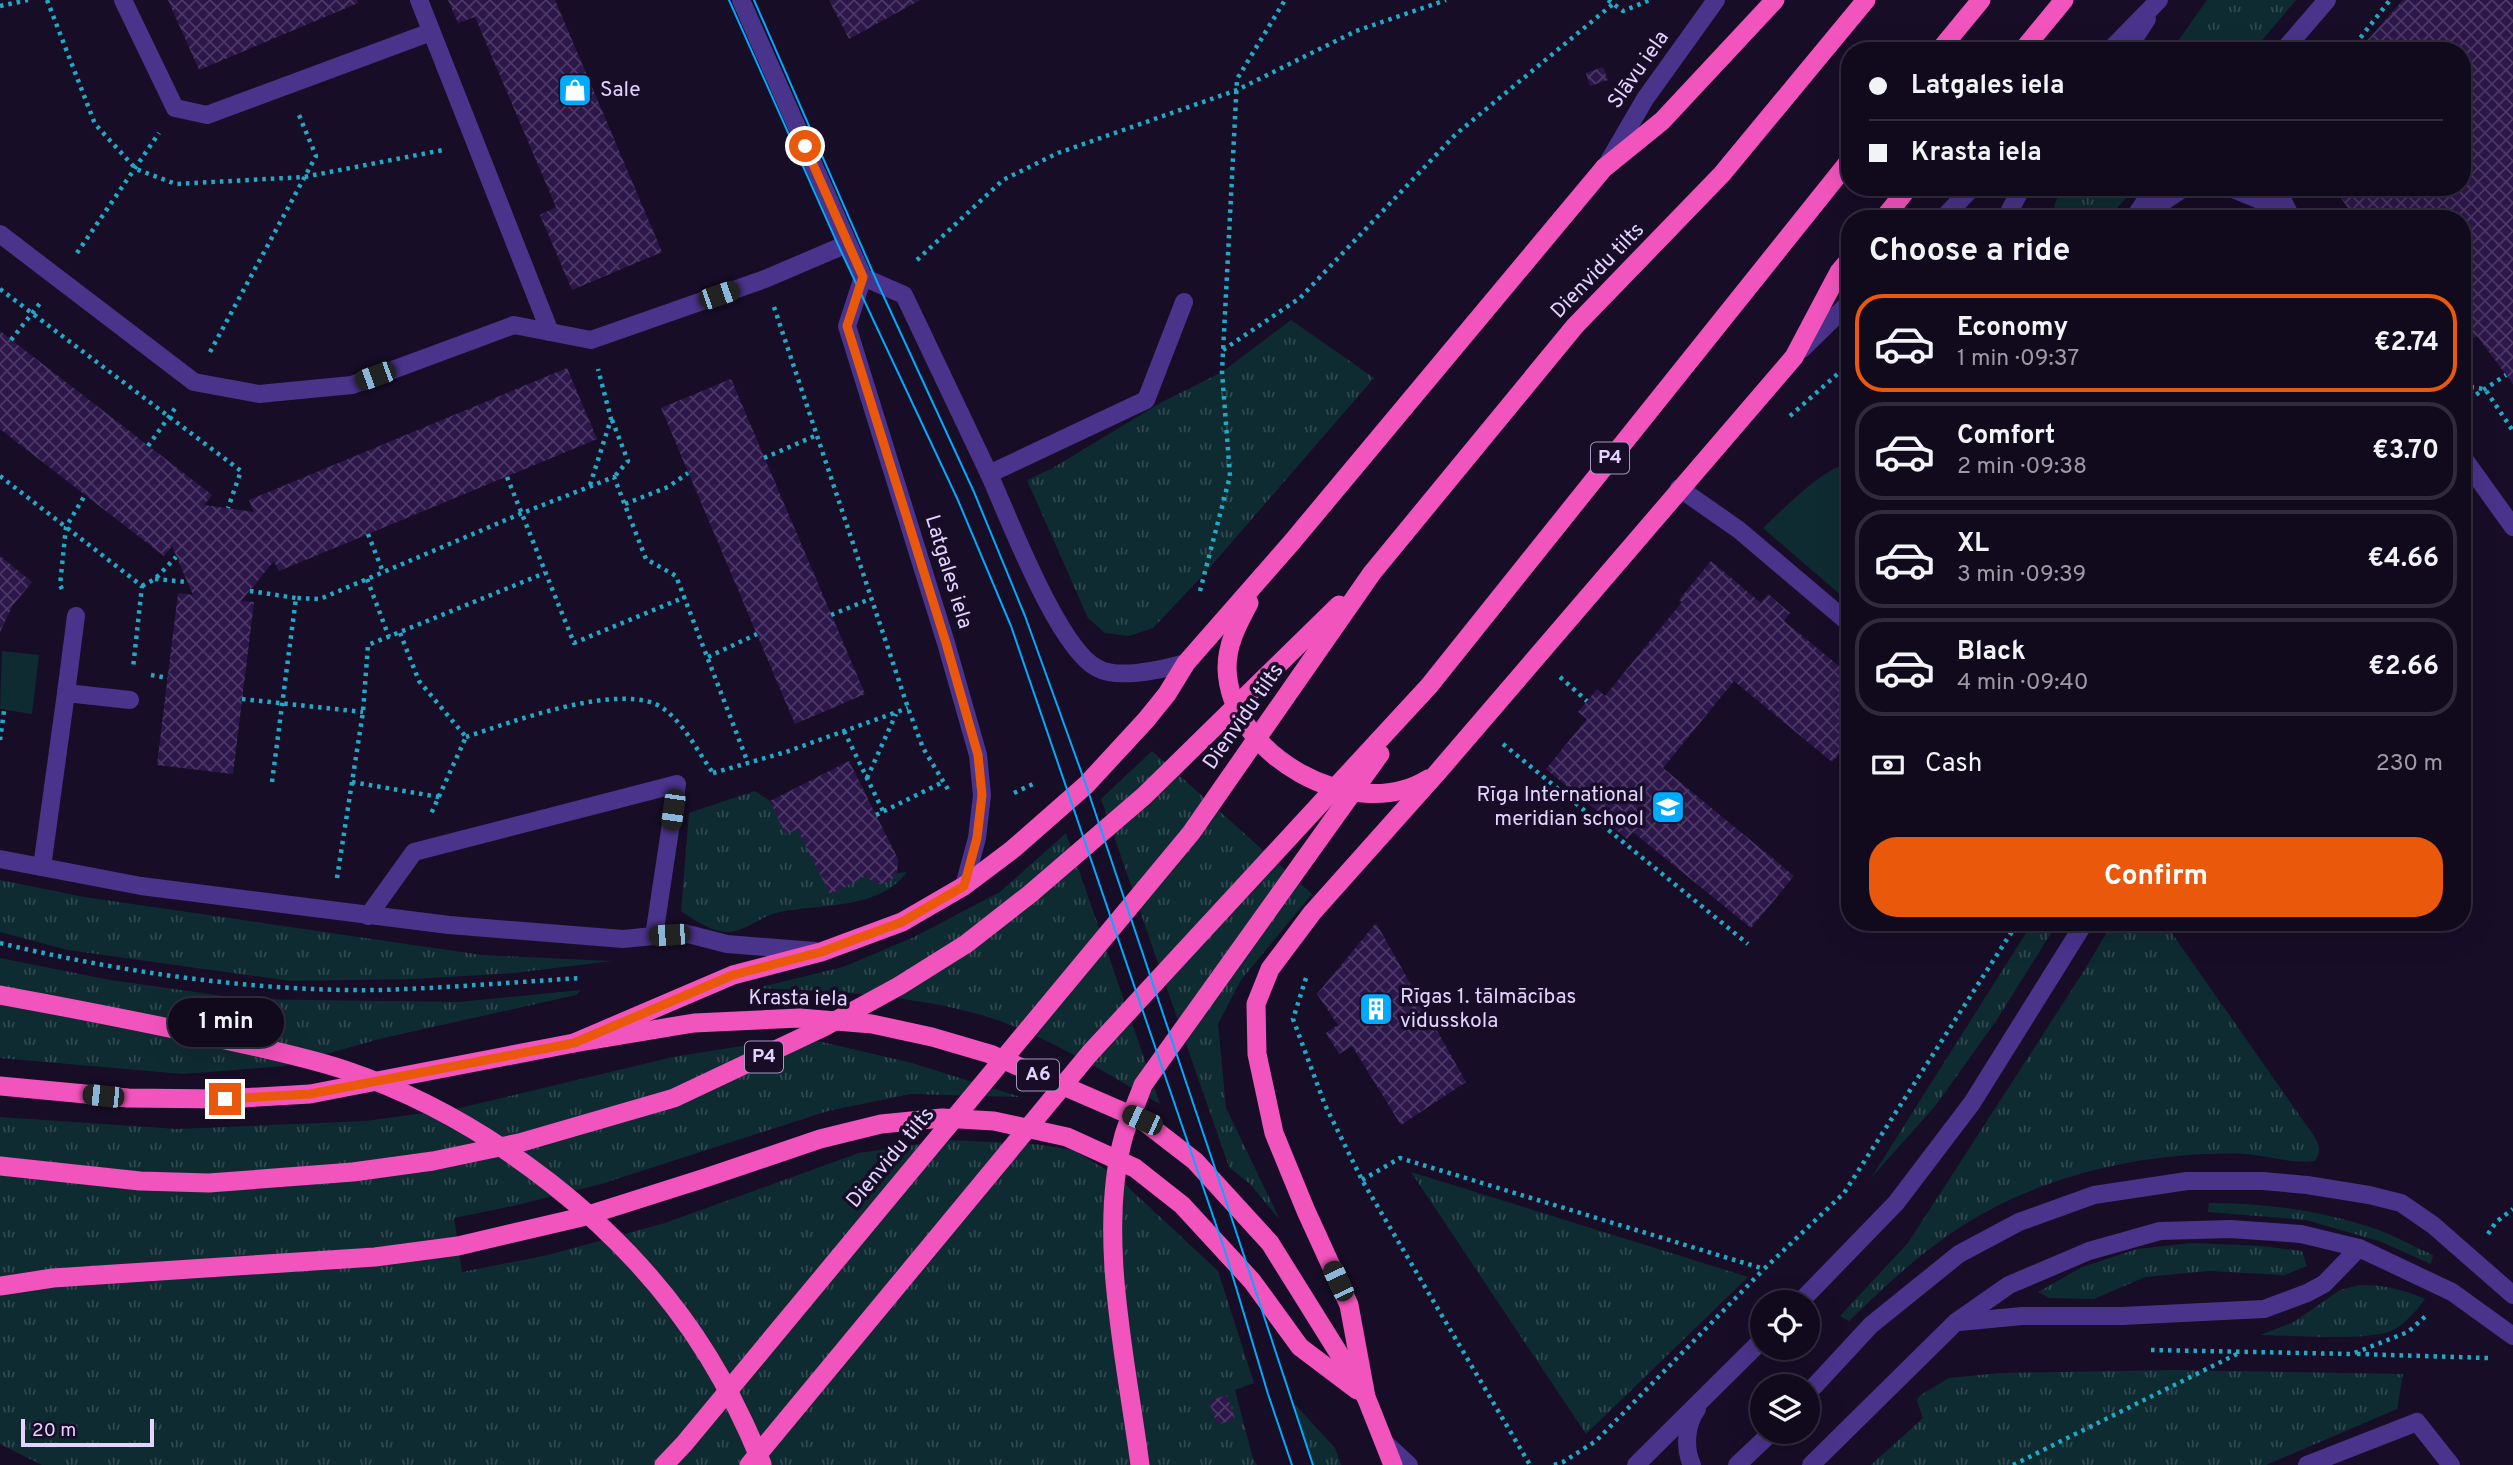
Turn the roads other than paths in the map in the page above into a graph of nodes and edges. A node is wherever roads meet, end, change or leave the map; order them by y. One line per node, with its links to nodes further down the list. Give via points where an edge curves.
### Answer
1 (122, 0): 11 (street, via 175,108 207,115)
2 (419, 0): 11 (street)
3 (741, 0): 28 (street)
4 (1716, 0): 17 (street, Slāvu iela, via 1645,99)
5 (1775, 0): 17 (highway, via 1662,121)
6 (1866, 0): 40 (highway, Dienvidu tilts / P4, via 1722,174 1575,326)
7 (1981, 0): 12 (highway)
8 (2064, 0): 13 (highway)
9 (2159, 0): 14 (street); 15 (street)
10 (2327, 0): 16 (street)
11 (431, 32): 33 (street)
12 (1946, 42)
13 (2029, 42)
14 (2118, 42)
15 (2132, 42)
16 (2291, 42)
17 (1604, 168): 39 (highway)
18 (1841, 171): 44 (highway, P4)
19 (1902, 196): 23 (highway)
20 (1964, 196): 24 (street)
21 (2172, 196): 25 (street)
22 (2250, 196): 26 (street)
23 (1890, 210)
24 (1951, 210)
25 (2150, 210)
26 (2273, 210)
27 (0, 234): 33 (street, via 194,382 259,394 352,385 514,325)
28 (847, 244): 30 (street); 33 (street, via 765,279 591,340)
29 (1841, 270): 34 (highway)
30 (863, 277): 36 (street, via 904,295); 50 (street, Latgales iela, via 847,326 978,755 982,795)
31 (1184, 302): 36 (street, via 1146,400)
32 (1841, 311): 34 (street)
33 (550, 332)
34 (1794, 357): 37 (highway)
35 (2471, 469): 38 (street)
36 (989, 474): 43 (street, via 1048,604 1080,655 1098,669 1121,672 1152,672)
37 (1679, 488): 42 (street, via 1739,530); 47 (highway)
38 (2513, 527)
39 (1292, 542): 43 (highway); 47 (highway, via 1234,630 1227,670 1243,720 1275,758 1322,785 1385,793 1424,782)
40 (1373, 573): 58 (highway, P4, via 1144,796 966,944 824,1027 674,1098 519,1143 353,1172 209,1183 126,1180); 71 (highway, Dienvidu tilts, via 1191,833)
41 (76, 616): 45 (street)
42 (1841, 616)
43 (1186, 663): 50 (highway, via 1160,702 1086,785)
44 (1429, 686): 72 (highway, via 1090,1053); 74 (highway, P4, via 1143,1086 1124,1136 1111,1240)
45 (65, 693): 46 (street); 49 (street)
46 (130, 700)
47 (1437, 773): 67 (highway, via 1312,913 1270,969 1256,1004 1257,1054 1274,1133 1349,1304)
48 (0, 859): 49 (street)
49 (42, 867): 51 (street, via 141,886)
50 (964, 886): 54 (highway, via 902,922)
51 (368, 916): 53 (street, via 564,935); 53 (street, via 414,852 677,785)
52 (2079, 931): 61 (street, via 1972,1103 1896,1203)
53 (654, 936): 54 (street, via 684,933 727,944)
54 (821, 952): 56 (highway, via 733,975)
55 (0, 995): 73 (highway, via 287,1053 347,1071 402,1093 500,1146 594,1220 672,1305 708,1355)
56 (574, 1043): 57 (highway, Krasta iela / A6, via 310,1094 128,1098); 67 (highway, Krasta iela / A6, via 694,1023 800,1018 872,1024 990,1054 1142,1120 1195,1161 1270,1243)
57 (0, 1086)
58 (0, 1166)
59 (2359, 1248): 63 (street, via 2324,1284 2264,1309); 63 (street, via 2290,1233 2231,1228 2160,1231 2089,1251 2009,1285); 64 (street, via 2452,1292)
60 (0, 1286): 67 (highway, via 65,1277 375,1257 458,1245 582,1217 820,1139 881,1124 942,1118 994,1121 1067,1137 1135,1168 1182,1205 1252,1281 1300,1347)
61 (1812, 1290)
62 (2513, 1296): 66 (street, via 2433,1225 2401,1203 2296,1184 2186,1181 2094,1195 2019,1222 1959,1254 1871,1325)
63 (1956, 1322): 80 (street)
64 (2513, 1336)
65 (1750, 1352): 68 (street)
66 (1820, 1380)
67 (1366, 1397): 69 (highway, A6)
68 (1706, 1398): 77 (street); 78 (street, via 1693,1415 1687,1437)
69 (1384, 1442): 75 (highway, A6); 76 (street)
70 (1759, 1444): 79 (street)
71 (664, 1465)
72 (749, 1465)
73 (763, 1465)
74 (1140, 1465)
75 (1393, 1465)
76 (1409, 1465)
77 (1636, 1465)
78 (1692, 1465)
79 (1737, 1465)
80 (1811, 1465)
81 (2307, 1465): 82 (street, via 2417,1422)
82 (2451, 1465)

